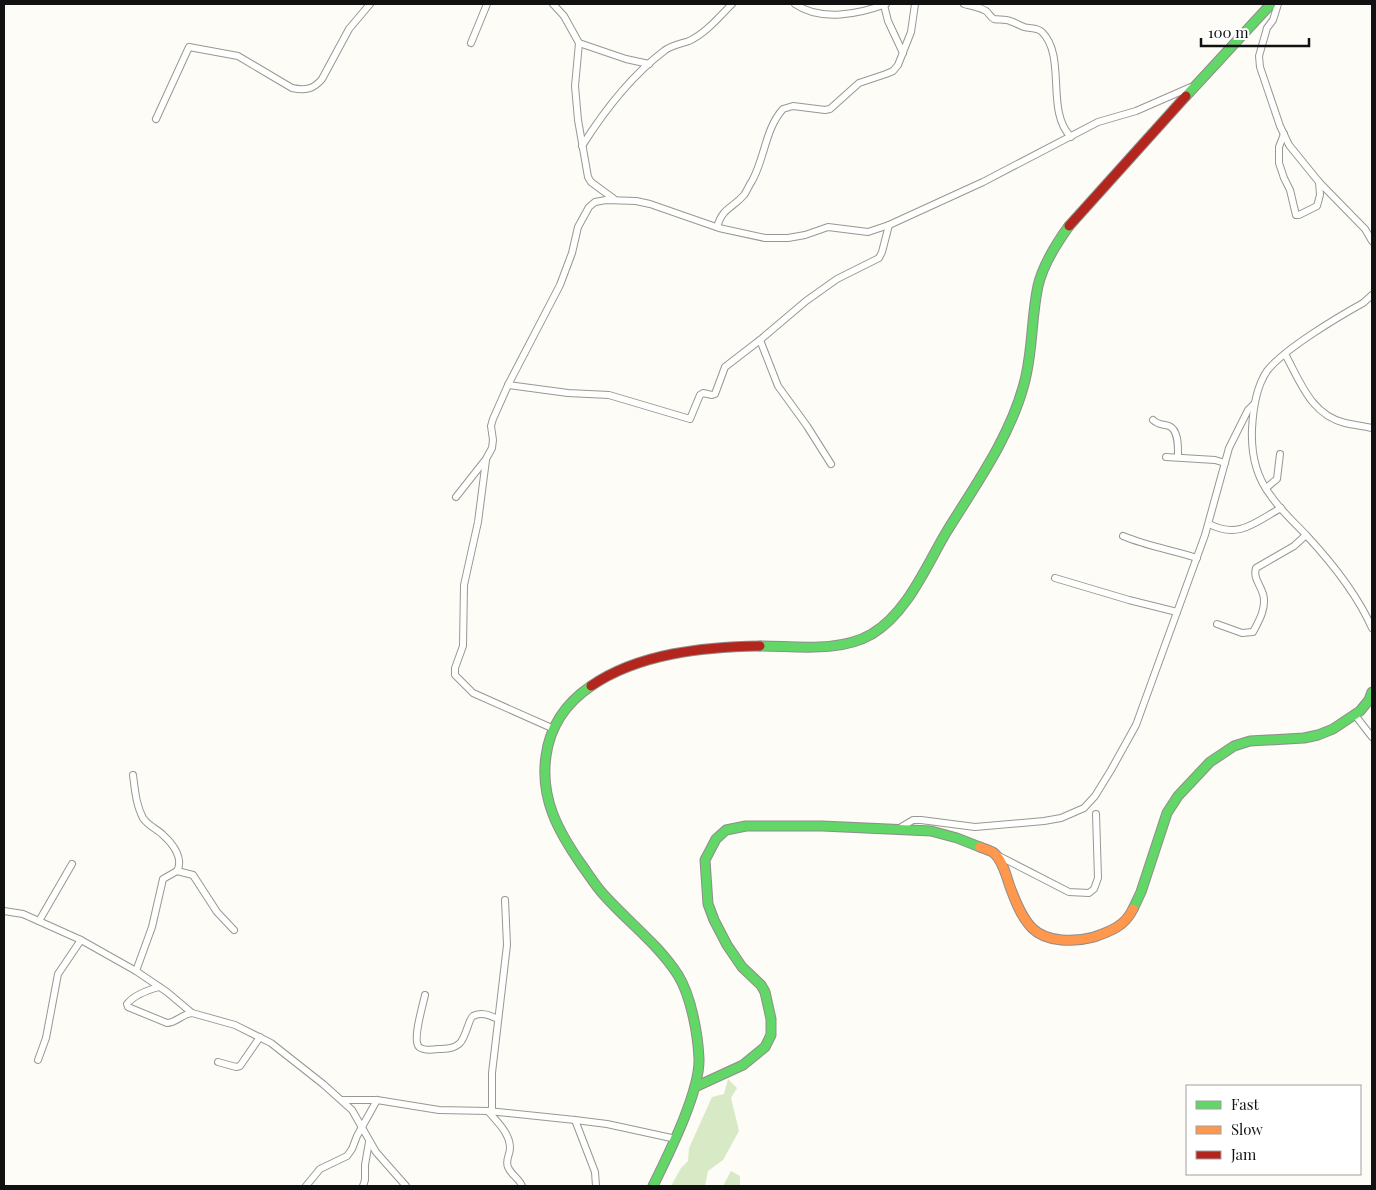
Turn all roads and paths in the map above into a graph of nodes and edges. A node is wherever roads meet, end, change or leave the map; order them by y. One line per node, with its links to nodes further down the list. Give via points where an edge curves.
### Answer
1 (370, 4): 16 (street, via 349,28 322,79 310,88 292,88 238,56 189,47)
2 (488, 4): 11 (street)
3 (553, 4): 12 (street)
4 (732, 4): 14 (street, via 702,32 665,50)
5 (795, 4): 6 (street, via 814,13 830,14 865,11)
6 (885, 4): 13 (street, via 888,21)
7 (915, 4): 13 (street, via 911,32)
8 (964, 4): 18 (street, via 983,10 993,18 1037,28 1043,33 1054,62 1060,116 1064,130)
9 (1271, 4): 15 (main road)
10 (1278, 4): 17 (street, via 1259,56)
11 (470, 43)
12 (579, 43): 14 (street); 19 (street, via 575,86)
13 (903, 53): 23 (street, via 893,71 859,82 830,108 793,106 783,109 753,179 743,195 723,213)
14 (650, 64): 19 (street, via 600,118)
15 (1197, 84): 18 (street, via 1136,111 1098,122); 51 (main road, via 1072,221 1050,252 1039,282 1028,365 1014,410 977,482 914,586 886,623 868,636 846,643 718,648 638,664 591,684 562,712)
16 (156, 119)
17 (1284, 134): 20 (street); 20 (street, via 1279,147 1279,163 1296,215 1317,206)
18 (1072, 137): 22 (street)
19 (582, 146): 21 (street, via 590,179)
20 (1319, 182): 24 (street, via 1365,229)
21 (615, 200): 23 (street, via 650,204); 28 (street, via 599,200 589,207 578,227 560,286)
22 (889, 225): 23 (street, via 868,232 828,227 805,235 780,238 765,238); 26 (street, via 878,258 837,279 790,313)
23 (717, 227)
24 (1372, 241)
25 (1372, 295): 27 (street)
26 (760, 340): 28 (street, via 725,367 715,394 700,395 688,419 609,395); 37 (street, via 778,386)
27 (1285, 354): 29 (street, via 1267,371); 31 (street, via 1300,385 1317,408 1329,418)
28 (508, 385): 35 (street, via 493,419 492,448)
29 (1254, 404): 36 (street, via 1229,448); 38 (street, via 1253,453)
30 (1154, 420): 34 (street, via 1175,430)
31 (1372, 428)
32 (1280, 454): 38 (street, via 1277,480)
33 (1166, 457): 34 (street)
34 (1178, 458): 36 (street)
35 (486, 459): 39 (street); 51 (street, via 478,522 464,585 463,646 455,675 472,693)
36 (1225, 463): 41 (street)
37 (831, 464)
38 (1266, 488): 40 (street)
39 (456, 497)
40 (1281, 508): 41 (street, via 1233,532); 42 (street)
41 (1209, 524): 44 (street)
42 (1306, 535): 47 (street, via 1256,568 1255,577 1263,593 1264,605 1252,632 1242,633); 48 (street, via 1347,585)
43 (1123, 536): 44 (street)
44 (1197, 558): 46 (street)
45 (1055, 578): 46 (street)
46 (1177, 612): 55 (street, via 1136,725 1095,796 1084,808 1044,821 984,827 913,820)
47 (1217, 624)
48 (1372, 628)
49 (1372, 692): 50 (main road)
50 (1355, 715): 52 (street); 56 (main road, via 1318,735 1250,741 1234,746 1206,765 1167,813 1130,916 1107,933 1072,940 1059,940 1038,933 1016,903 1003,866)
51 (554, 729): 72 (main road, via 545,762 544,782 554,821 601,892 660,951 682,981 698,1052)
52 (1372, 737)
53 (133, 776): 58 (street, via 142,816 148,825 163,834 176,852 180,863)
54 (1096, 814): 56 (street, via 1098,878 1094,889 1088,893 1069,892)
55 (898, 829): 56 (main road, via 931,831); 72 (main road, via 746,826 726,830 716,839 705,860 708,904 727,945 765,992 771,1035 765,1047 743,1065)
56 (994, 853)
57 (72, 864): 61 (street)
58 (177, 871): 62 (street, via 193,874 217,912); 64 (street, via 163,880 152,926)
59 (505, 900): 68 (street, via 507,945)
60 (4, 911): 61 (street)
61 (39, 922): 63 (street)
62 (234, 930)
63 (81, 940): 64 (street); 70 (street, via 58,974 46,1038)
64 (136, 971): 65 (street)
65 (159, 987): 67 (street); 67 (street, via 130,1000 128,1007 170,1024)
66 (426, 995): 68 (street, via 416,1042 426,1050 453,1048 459,1044 473,1015 486,1014)
67 (192, 1013): 69 (street, via 235,1025)
68 (498, 1019): 75 (street)
69 (260, 1037): 71 (street, via 240,1066); 73 (street, via 283,1051)
70 (38, 1060)
71 (218, 1062)
72 (695, 1086): 78 (main road)
73 (342, 1100): 74 (street); 77 (street)
74 (377, 1100): 75 (street, via 439,1110); 77 (street)
75 (490, 1112): 76 (street); 83 (street, via 506,1133 510,1147 508,1166)
76 (576, 1120): 78 (street); 84 (street, via 595,1172)
77 (363, 1128): 79 (street); 80 (street, via 347,1156 320,1169)
78 (676, 1139): 85 (main road)
79 (369, 1142): 81 (street); 82 (street)
80 (306, 1186)
81 (363, 1186)
82 (406, 1186)
83 (522, 1186)
84 (596, 1186)
85 (653, 1186)

